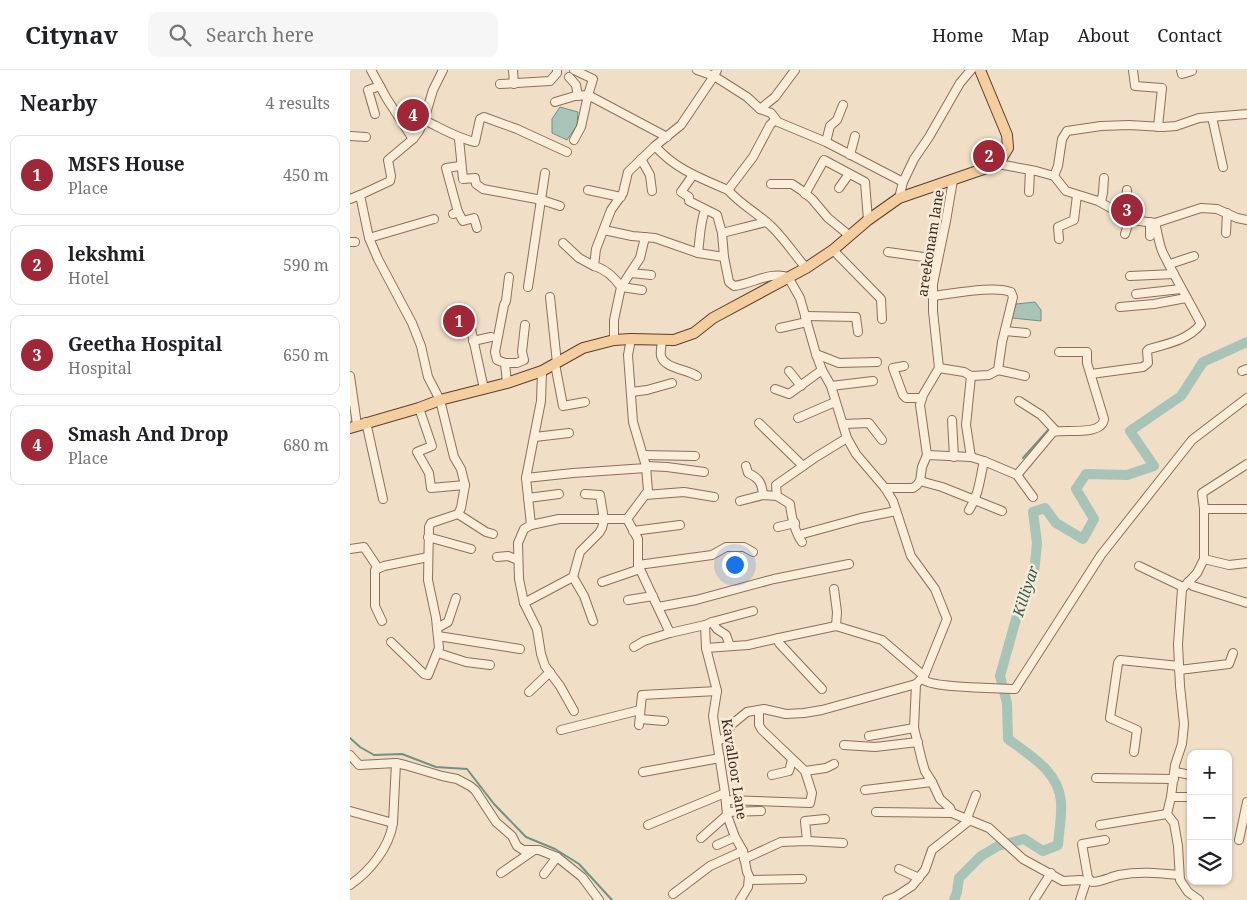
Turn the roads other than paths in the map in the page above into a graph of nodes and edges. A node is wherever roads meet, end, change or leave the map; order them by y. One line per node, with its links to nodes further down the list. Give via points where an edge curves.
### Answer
1 (371, 70): 17 (street)
2 (443, 70): 26 (street)
3 (513, 70): 16 (street)
4 (557, 70): 16 (street, via 550,81)
5 (574, 70): 18 (street, via 593,79)
6 (697, 70): 13 (street)
7 (795, 70): 22 (street, via 775,97)
8 (971, 70): 51 (street, via 914,159)
9 (980, 70): 41 (main road, via 1007,135 1008,148)
10 (1134, 70): 28 (street, via 1135,86 1162,88)
11 (1181, 70): 12 (street, via 1182,74)
12 (1192, 72)
13 (716, 73): 22 (street); 32 (street, via 680,125)
14 (569, 77): 19 (street, via 576,85)
15 (500, 84): 16 (street)
16 (514, 84)
17 (380, 86): 23 (street, via 368,90); 33 (street)
18 (588, 95): 19 (street); 32 (street); 35 (street, via 581,127)
19 (578, 96): 20 (street)
20 (555, 102)
21 (843, 105): 36 (street, via 838,120 830,126)
22 (760, 109): 27 (street, via 771,113)
23 (375, 114)
24 (1247, 114): 25 (street)
25 (1212, 117): 28 (street); 43 (street)
26 (424, 120): 33 (street); 34 (street)
27 (775, 120): 36 (street); 55 (street, via 754,156)
28 (1158, 127): 48 (street, via 1101,126 1067,131 1062,139)
29 (350, 136): 31 (street)
30 (856, 136): 39 (street)
31 (366, 137)
32 (667, 137): 37 (street)
33 (412, 139): 60 (street, via 388,160 390,181)
34 (459, 139): 38 (street, via 475,142 480,119 484,117); 42 (street)
35 (574, 140)
36 (826, 142): 39 (street)
37 (655, 146): 40 (street); 47 (street, via 671,162)
38 (567, 152)
39 (850, 155): 51 (street)
40 (641, 159): 57 (street, via 650,174); 62 (street, via 628,172)
41 (998, 164): 44 (street); 50 (main road)
42 (460, 166): 65 (street, via 462,179 475,178 476,184 483,189); 76 (street, via 446,168 455,213 463,221 474,218)
43 (1223, 166)
44 (1030, 170): 48 (street); 58 (street)
45 (545, 173): 65 (street)
46 (849, 174): 53 (street); 59 (street, via 824,160); 72 (street, via 864,182)
47 (693, 175): 55 (street); 68 (street, via 681,192)
48 (1054, 176): 61 (street, via 1066,192)
49 (1104, 178): 66 (street)
50 (953, 180): 63 (main road); 92 (street, areekonam lane)
51 (904, 182): 63 (street)
52 (771, 184): 59 (street, via 792,184)
53 (839, 188)
54 (588, 190): 62 (street)
55 (728, 190): 74 (street)
56 (1127, 190): 70 (street)
57 (652, 191)
58 (1029, 192)
59 (806, 194): 81 (street)
60 (360, 195): 64 (street); 84 (street)
61 (1077, 195): 66 (street); 85 (street, via 1074,220 1058,227)
62 (621, 197): 77 (street, via 611,210)
63 (899, 198): 72 (main road)
64 (350, 199)
65 (542, 200): 67 (street); 102 (street)
66 (1100, 202): 70 (street)
67 (560, 206)
68 (705, 210): 78 (street, via 716,215); 88 (street)
69 (1226, 213): 73 (street); 75 (street, via 1201,208); 79 (street)
70 (1128, 218): 75 (street); 80 (street)
71 (434, 219): 84 (street)
72 (868, 220): 81 (main road)
73 (1247, 220)
74 (766, 222): 78 (street); 95 (street)
75 (1153, 223): 82 (street); 93 (street)
76 (477, 228)
77 (604, 230): 83 (street); 94 (street, via 596,249)
78 (722, 233): 91 (street)
79 (1226, 233)
80 (1125, 234)
81 (850, 236): 87 (main road)
82 (1150, 236)
83 (645, 237): 88 (street); 96 (street, via 640,258)
84 (369, 238): 150 (street, via 412,323 428,377)
85 (1059, 240)
86 (563, 243): 94 (street, via 579,258)
87 (833, 250): 95 (main road); 112 (street, via 881,299)
88 (698, 252): 91 (street)
89 (888, 252): 92 (street)
90 (1194, 256): 93 (street)
91 (724, 257): 101 (street, via 729,282 734,286 782,275)
92 (938, 259): 107 (street, areekonam lane)
93 (1170, 264): 97 (street)
94 (594, 266): 103 (street, via 612,276)
95 (806, 268): 101 (main road)
96 (631, 273): 98 (street); 103 (street)
97 (1174, 274): 99 (street); 104 (street)
98 (651, 275)
99 (1130, 276)
100 (509, 277): 127 (street, via 495,352 497,360)
101 (788, 277): 111 (street, via 800,298); 121 (main road, via 713,318 694,333 674,340)
102 (528, 287)
103 (621, 287): 105 (street); 122 (street, via 614,320)
104 (1181, 289): 106 (street); 109 (street)
105 (642, 290)
106 (1136, 294)
107 (932, 296): 116 (street, via 1009,290 1013,297); 130 (street, areekonam lane)
108 (550, 297): 128 (street)
109 (1186, 298): 110 (street); 135 (street, via 1201,324 1192,333 1147,351 1148,364 1143,367)
110 (1120, 307)
111 (806, 319): 115 (street); 117 (street, via 856,317); 125 (street)
112 (882, 319)
113 (526, 325): 127 (street, via 524,360)
114 (471, 328): 123 (street)
115 (780, 328)
116 (1005, 331): 118 (street); 133 (street)
117 (858, 332)
118 (1026, 332)
119 (490, 337): 123 (street)
120 (631, 339): 121 (main road); 122 (main road); 147 (street, via 628,355)
121 (662, 339): 137 (street, via 662,356 668,365)
122 (614, 340): 128 (main road, via 583,348)
123 (474, 341): 145 (street)
124 (1059, 352): 135 (street, via 1086,352)
125 (816, 354): 126 (street, via 839,363); 132 (street)
126 (877, 362)
127 (505, 363): 141 (street)
128 (556, 363): 134 (main road); 151 (street, via 563,406)
129 (904, 366): 148 (street, via 893,368 903,395 906,398)
130 (939, 368): 138 (street); 148 (street)
131 (789, 370): 143 (street)
132 (822, 370): 143 (street); 144 (street)
133 (998, 370): 138 (street, via 989,375); 139 (street)
134 (542, 371): 141 (main road); 162 (street)
135 (1091, 374): 160 (street, via 1103,425 1093,430)
136 (350, 376): 159 (street)
137 (697, 376)
138 (971, 376): 169 (street, via 966,425)
139 (1025, 376)
140 (873, 381): 144 (street)
141 (507, 383): 145 (main road)
142 (672, 383): 147 (street)
143 (801, 386): 146 (street, via 789,394)
144 (831, 386): 152 (street)
145 (484, 389): 150 (main road)
146 (775, 389)
147 (631, 392): 165 (street, via 633,422)
148 (922, 397): 166 (street, via 920,404)
149 (1247, 398): 247 (street, via 1192,440 1102,555 1016,689 944,686 926,683)
150 (440, 400): 154 (main road); 179 (street, via 454,457)
151 (585, 402)
152 (836, 402): 155 (street); 158 (street)
153 (1019, 402): 160 (street, via 1041,415)
154 (420, 408): 159 (main road); 179 (street, via 432,446 417,452 429,473 431,488)
155 (798, 418)
156 (952, 420): 168 (street)
157 (759, 423): 173 (street)
158 (843, 424): 163 (street); 164 (street, via 869,423)
159 (358, 425): 189 (street)
160 (1056, 431): 176 (street)
161 (569, 433): 162 (street)
162 (535, 437): 177 (street)
163 (847, 438): 173 (street); 180 (street, via 856,454)
164 (882, 440)
165 (643, 455): 167 (street); 174 (street)
166 (927, 455): 168 (street); 178 (street)
167 (694, 456)
168 (954, 457): 169 (street)
169 (971, 457): 170 (street)
170 (984, 461): 176 (street); 191 (street)
171 (1247, 464): 194 (street, via 1202,493)
172 (746, 466): 183 (street, via 748,473 762,484)
173 (802, 466): 185 (street, via 776,485)
174 (646, 467): 175 (street); 177 (street); 184 (street, via 648,491)
175 (704, 472)
176 (1017, 475): 187 (street)
177 (526, 478): 188 (street)
178 (920, 481): 180 (street, via 913,488); 191 (street)
179 (465, 485): 197 (street)
180 (885, 488): 195 (street)
181 (559, 494): 188 (street)
182 (585, 494): 199 (street, via 600,495)
183 (763, 494): 185 (street); 190 (street)
184 (645, 495): 186 (street, via 684,492); 198 (street)
185 (777, 496): 200 (street, via 790,504)
186 (714, 497)
187 (1033, 497)
188 (528, 498): 201 (street)
189 (383, 499)
190 (740, 500)
191 (975, 500): 193 (street); 196 (street)
192 (1247, 509): 194 (street)
193 (969, 510)
194 (1204, 510): 212 (street)
195 (896, 511): 200 (street, via 860,518 800,539); 247 (street, via 911,556 935,589 946,620)
196 (1002, 511)
197 (458, 514): 205 (street); 206 (street, via 431,523)
198 (627, 519): 199 (street); 204 (street)
199 (604, 520): 201 (street, via 559,519); 219 (street, via 600,533 580,552)
200 (795, 524): 203 (street)
201 (531, 525): 213 (street, via 524,529 518,543)
202 (680, 525): 204 (street)
203 (778, 527)
204 (633, 531): 217 (street, via 638,539)
205 (493, 534)
206 (428, 537): 208 (street); 210 (street)
207 (350, 549): 218 (street, via 364,547)
208 (472, 549)
209 (753, 552): 217 (street, via 744,547 726,548 712,555)
210 (428, 557): 218 (street); 234 (street, via 428,580)
211 (497, 557): 213 (street, via 508,556)
212 (1204, 559): 214 (street, via 1229,564); 221 (street)
213 (518, 560): 226 (street)
214 (1247, 562)
215 (849, 564): 228 (street)
216 (1139, 566): 221 (street)
217 (639, 567): 220 (street); 223 (street)
218 (378, 568): 230 (street, via 375,573 375,606)
219 (574, 577): 226 (street); 231 (street)
220 (602, 582)
221 (1186, 584): 227 (street); 245 (street, via 1178,644)
222 (834, 589): 233 (street)
223 (653, 596): 225 (street); 228 (street)
224 (456, 598): 234 (street, via 448,622)
225 (628, 600)
226 (524, 603): 246 (street, via 537,628 541,654)
227 (1247, 603)
228 (658, 607): 235 (street)
229 (752, 611): 232 (street)
230 (382, 621)
231 (593, 621)
232 (709, 624): 235 (street); 238 (street, via 726,635); 240 (street, Kavalloor Lane)
233 (836, 626): 236 (street); 247 (street, via 882,640)
234 (438, 632): 241 (street); 242 (street)
235 (670, 633): 239 (street)
236 (779, 638): 238 (street); 249 (street, via 779,643)
237 (391, 642): 242 (street, via 428,675)
238 (730, 646): 240 (street)
239 (634, 647)
240 (706, 648): 250 (street, Kavalloor Lane)
241 (520, 649)
242 (438, 653): 244 (street)
243 (1233, 653): 245 (street, via 1229,664)
244 (490, 665)
245 (1179, 668): 262 (street, via 1120,660 1118,663 1110,718 1137,730); 273 (street, via 1184,724)
246 (550, 672): 251 (street); 254 (street)
247 (924, 676): 248 (street)
248 (916, 684): 253 (street, via 804,713); 256 (street)
249 (822, 689)
250 (717, 691): 252 (street, via 642,695); 259 (street, Kavalloor Lane, via 713,716)
251 (529, 692)
252 (640, 710): 255 (street, via 640,722); 257 (street)
253 (759, 710): 259 (street, via 747,712); 265 (street, via 762,730)
254 (574, 711)
255 (664, 722)
256 (914, 728): 258 (street); 260 (street)
257 (561, 730)
258 (869, 736)
259 (718, 741): 264 (street, Kavalloor Lane)
260 (918, 742): 261 (street, via 875,747); 275 (street, via 924,771)
261 (844, 745)
262 (1134, 752)
263 (350, 755): 267 (street)
264 (720, 758): 270 (street); 278 (street, Kavalloor Lane)
265 (792, 760): 269 (street); 271 (street, via 789,771)
266 (396, 763): 267 (street); 290 (street); 300 (street, via 457,779 470,786 517,846)
267 (353, 764)
268 (834, 764): 269 (street)
269 (805, 771): 278 (street, via 812,792 810,803)
270 (643, 772)
271 (772, 775)
272 (1187, 775): 273 (street)
273 (1174, 776): 274 (street); 279 (street)
274 (1096, 778)
275 (932, 782): 276 (street); 286 (street)
276 (865, 790)
277 (976, 795): 289 (street)
278 (726, 796): 285 (street, Kavalloor Lane); 291 (street)
279 (1171, 797): 280 (street); 287 (street)
280 (1187, 797)
281 (1247, 802): 296 (street)
282 (350, 811): 290 (street)
283 (761, 811): 285 (street)
284 (876, 812): 286 (street)
285 (727, 813): 293 (street, Kavalloor Lane); 294 (street)
286 (952, 813): 289 (street)
287 (1167, 814): 292 (street); 307 (street, via 1174,823)
288 (825, 819): 297 (street, via 804,821)
289 (968, 819): 305 (street, via 989,828 1023,859); 308 (street, via 932,850)
290 (393, 823): 312 (street, via 390,840 380,855)
291 (648, 825)
292 (1100, 825)
293 (735, 837): 299 (street); 301 (street, Kavalloor Lane)
294 (700, 838)
295 (1105, 840): 311 (street, via 1082,844)
296 (1239, 840)
297 (807, 841): 298 (street); 301 (street, via 781,842)
298 (842, 843)
299 (717, 845)
300 (533, 851): 302 (street); 304 (street)
301 (743, 855): 310 (street, Kavalloor Lane); 313 (street, via 710,866)
302 (557, 857): 306 (street); 315 (street, via 582,876)
303 (899, 869): 308 (street)
304 (501, 873)
305 (1051, 873): 311 (street, via 1063,881); 318 (street)
306 (544, 874)
307 (1178, 875): 311 (street, via 1134,872 1100,882); 314 (street, via 1188,892)
308 (919, 878): 317 (street, via 912,886)
309 (802, 879): 310 (street)
310 (750, 880): 316 (street)
311 (1087, 880): 319 (street)
312 (350, 885)
313 (674, 894)
314 (1197, 899)
315 (599, 900)
316 (740, 900)
317 (887, 900)
318 (1034, 900)
319 (1080, 900)

